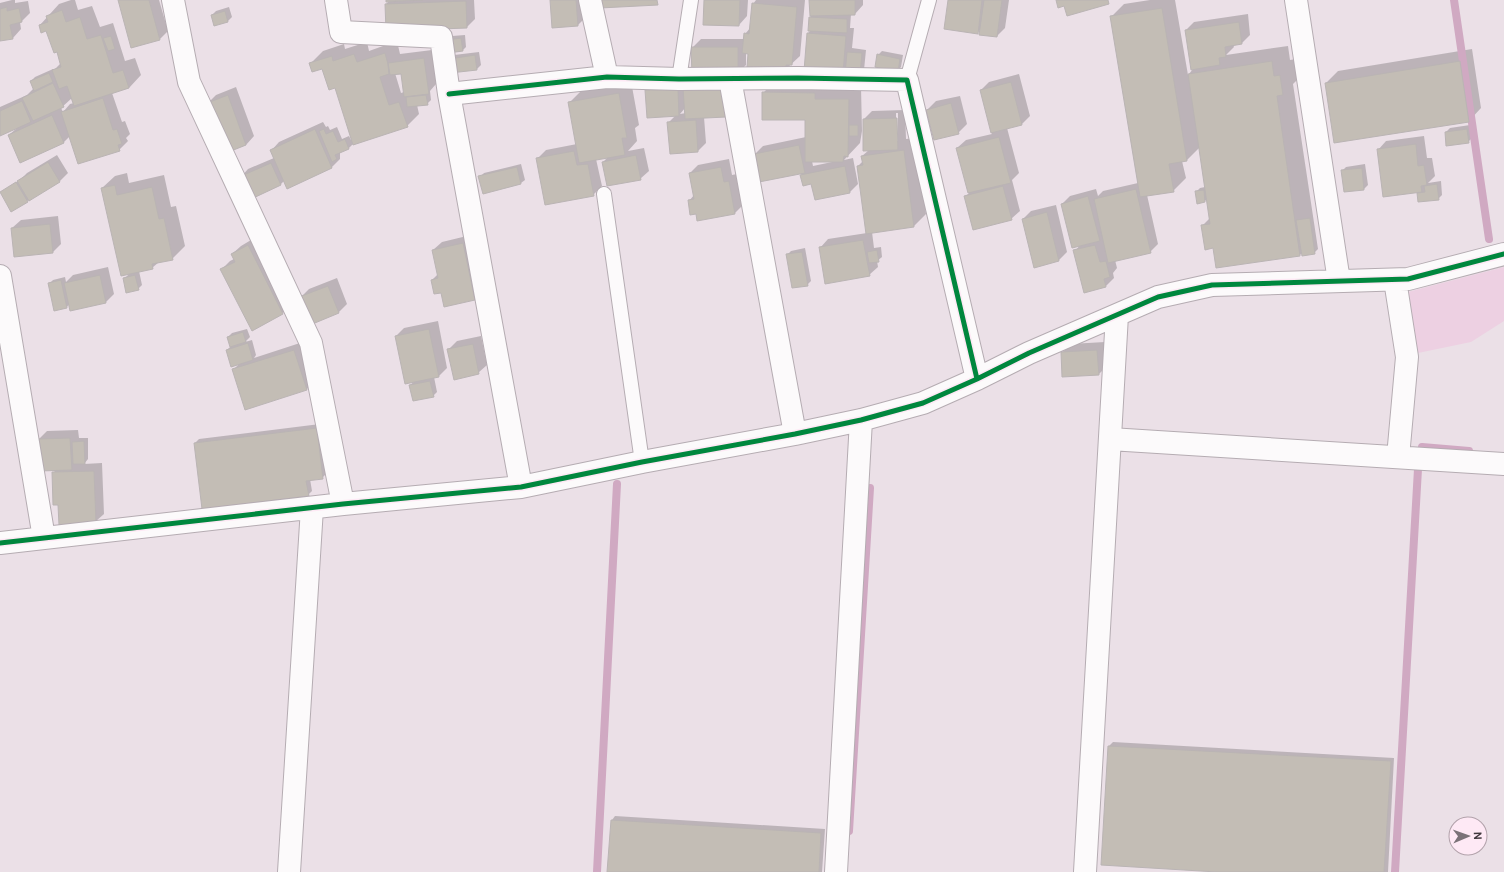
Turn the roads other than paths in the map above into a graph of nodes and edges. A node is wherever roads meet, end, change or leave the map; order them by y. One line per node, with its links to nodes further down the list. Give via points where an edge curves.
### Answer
1 (173, 0): 26 (street, via 189,82 311,343)
2 (336, 0): 11 (street, via 341,32 440,37)
3 (590, 0): 7 (street)
4 (691, 0): 8 (lane)
5 (929, 0): 10 (lane)
6 (1296, 0): 16 (street)
7 (607, 77): 8 (street); 11 (street)
8 (679, 79): 9 (street)
9 (730, 79): 10 (street); 20 (street)
10 (907, 80): 18 (street)
11 (450, 94): 25 (street)
12 (604, 194): 23 (lane)
13 (1504, 254): 15 (street, via 1408,279)
14 (0, 276): 28 (street)
15 (1395, 280): 16 (street); 22 (street, via 1407,357)
16 (1339, 281): 17 (street, via 1212,284 1158,298)
17 (1117, 315): 18 (street, via 1029,353); 21 (street)
18 (978, 380): 19 (street, via 923,403)
19 (861, 420): 20 (street); 31 (street)
20 (794, 434): 23 (street)
21 (1110, 440): 22 (street); 32 (street)
22 (1398, 457): 24 (street)
23 (642, 462): 25 (street)
24 (1504, 464)
25 (521, 487): 26 (street)
26 (343, 504): 27 (street)
27 (312, 508): 28 (street); 30 (street)
28 (44, 538): 29 (street)
29 (0, 543)
30 (289, 872)
31 (836, 872)
32 (1085, 872)

